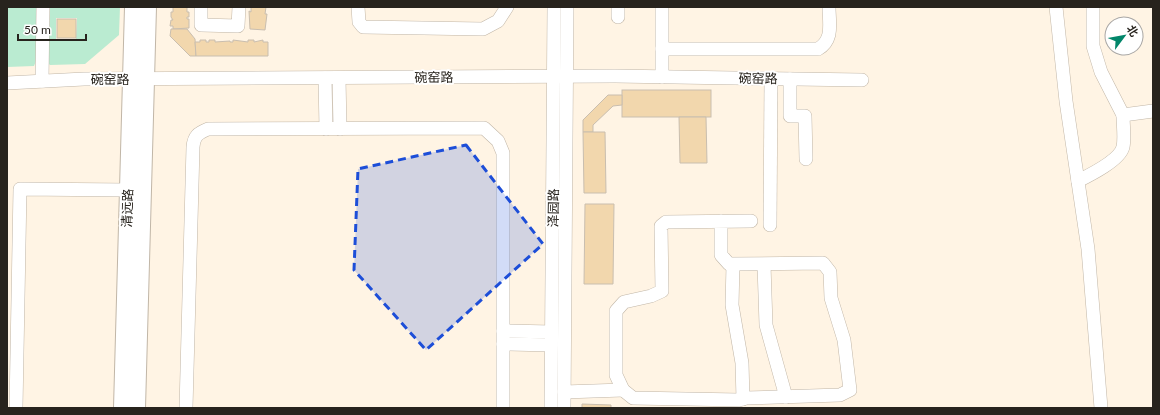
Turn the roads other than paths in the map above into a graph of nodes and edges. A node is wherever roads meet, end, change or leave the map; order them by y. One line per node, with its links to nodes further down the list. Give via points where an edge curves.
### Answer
1 (43, 7): 23 (street)
2 (133, 7): 20 (main road, 清远路)
3 (148, 7): 20 (main road, 清远路)
4 (201, 7): 5 (street, via 201,25 238,26)
5 (239, 7)
6 (358, 7): 7 (street, via 359,22 363,27 483,29 498,21)
7 (507, 7)
8 (554, 7): 15 (street, 泽园路)
9 (567, 7): 15 (street, 泽园路)
10 (662, 7): 14 (street)
11 (829, 7): 14 (street, via 830,37 818,49)
12 (1056, 7): 30 (street)
13 (1093, 7): 26 (street, via 1093,46 1101,72)
14 (662, 49): 16 (street)
15 (560, 77): 16 (street, 碗窑路); 18 (street, 碗窑路); 38 (street, 泽园路); 40 (street, 泽园路)
16 (662, 77): 19 (street, 碗窑路)
17 (325, 78): 18 (street, 碗窑路); 20 (street, 碗窑路); 27 (street)
18 (339, 78): 28 (street)
19 (771, 78): 21 (street, 碗窑路); 34 (street)
20 (139, 79): 23 (street, 碗窑路); 31 (main road, 清远路); 45 (main road, 清远路)
21 (790, 79): 22 (street, 碗窑路); 29 (street, via 790,116 805,116)
22 (862, 80)
23 (42, 81): 24 (street, 碗窑路)
24 (7, 83)
25 (1153, 111): 26 (street)
26 (1123, 115): 30 (street, via 1124,146 1121,152 1101,168)
27 (326, 129): 28 (street); 46 (street, via 208,129 194,138)
28 (340, 129): 37 (street, via 484,128 498,141 503,153)
29 (806, 158)
30 (1078, 181): 50 (street, via 1088,249)
31 (128, 190): 43 (street, via 20,188); 44 (main road, 清远路)
32 (720, 221): 33 (street); 35 (street, via 721,255 726,263); 39 (street, via 666,222 661,226 662,291 624,302 616,311 616,375)
33 (751, 221)
34 (770, 225)
35 (733, 265): 36 (street); 42 (street, via 732,305 742,363)
36 (764, 265): 41 (street, via 766,325); 41 (street, via 823,263 827,267 830,272 832,303 847,357 850,390 847,393)
37 (503, 338): 38 (street); 47 (street)
38 (551, 338): 48 (street, 泽园路)
39 (623, 390): 40 (street); 42 (street, via 633,398)
40 (564, 392): 49 (street, 泽园路)
41 (786, 397): 42 (street)
42 (740, 403)
43 (16, 408)
44 (122, 408)
45 (137, 408)
46 (186, 408)
47 (503, 408)
48 (551, 408)
49 (564, 408)
50 (1101, 408)

